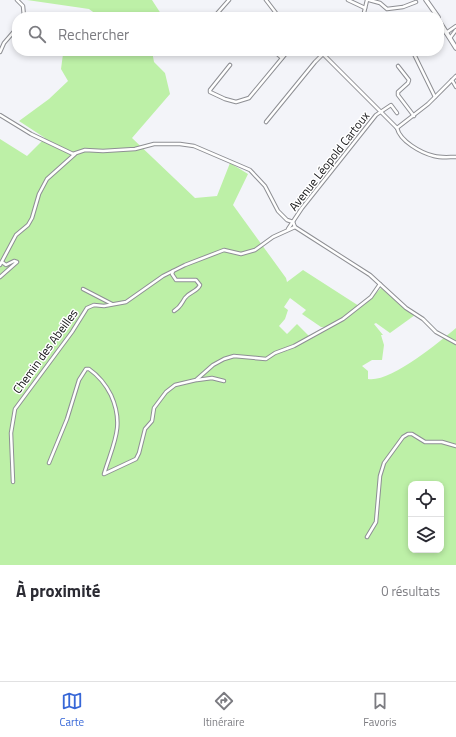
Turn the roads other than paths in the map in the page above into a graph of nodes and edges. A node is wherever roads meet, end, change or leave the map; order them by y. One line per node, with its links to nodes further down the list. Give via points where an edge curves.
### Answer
1 (17, 0): 9 (street, via 23,6)
2 (229, 0): 10 (street)
3 (266, 0): 11 (street)
4 (348, 0): 8 (street)
5 (368, 0): 7 (street, via 380,3 387,9); 8 (street)
6 (426, 0): 13 (main road)
7 (416, 2)
8 (365, 8): 12 (street)
9 (24, 12)
10 (218, 12)
11 (275, 12)
12 (364, 12)
13 (434, 12)
14 (456, 26): 17 (street)
15 (444, 27): 17 (main road)
16 (456, 30): 19 (street)
17 (447, 32): 19 (main road)
18 (12, 34): 22 (street)
19 (450, 37): 20 (main road); 21 (main road)
20 (456, 44)
21 (456, 48)
22 (0, 52)
23 (280, 56): 27 (street)
24 (319, 56): 38 (street)
25 (326, 56): 34 (street)
26 (415, 56): 33 (street)
27 (282, 58): 28 (street, via 252,95 243,101 225,99 210,92)
28 (230, 66)
29 (398, 66): 37 (street, via 409,80 398,95)
30 (456, 76): 31 (street)
31 (452, 80): 32 (street); 33 (street)
32 (456, 87)
33 (435, 98): 37 (street)
34 (381, 113): 35 (street, via 391,105); 39 (street); 42 (street, Avenue Léopold Cartoux, via 376,115)
35 (397, 113)
36 (0, 115): 40 (street, via 31,134)
37 (414, 116): 39 (street)
38 (266, 122)
39 (397, 128): 41 (street, via 406,142 426,153)
40 (75, 154): 42 (street, via 91,149 135,149 154,144 194,146 250,170 265,186 278,211); 45 (street, via 47,179 39,194 32,218 16,235)
41 (456, 157)
42 (293, 222): 43 (street); 44 (street)
43 (295, 227): 44 (street, Chemin des Abeilles); 49 (street, via 359,267)
44 (288, 230): 47 (street, Chemin des Abeilles, via 255,250 241,254 224,250)
45 (2, 262): 46 (street); 48 (street, via 6,265 17,262)
46 (0, 265)
47 (173, 270): 51 (street, Chemin des Abeilles, via 126,302); 52 (street, via 172,274 176,280 196,280 200,285 186,298 182,306)
48 (0, 278)
49 (380, 284): 53 (street, via 406,308 424,319 436,332); 54 (street, via 372,297 343,319 294,346 266,358 234,356 224,359)
50 (83, 289): 51 (street)
51 (112, 304): 58 (street, Chemin des Abeilles, via 87,308 15,409 11,433)
52 (174, 311)
53 (456, 343)
54 (196, 380): 55 (street, via 212,378); 57 (street, via 175,386 166,392 154,408 152,421 145,429 136,459 104,474 119,419 108,389 97,374 86,369 79,380)
55 (224, 381)
56 (456, 446): 59 (street, via 442,442 425,442 412,434 403,437 384,463 380,476 376,522)
57 (49, 463)
58 (14, 482)
59 (367, 537)

